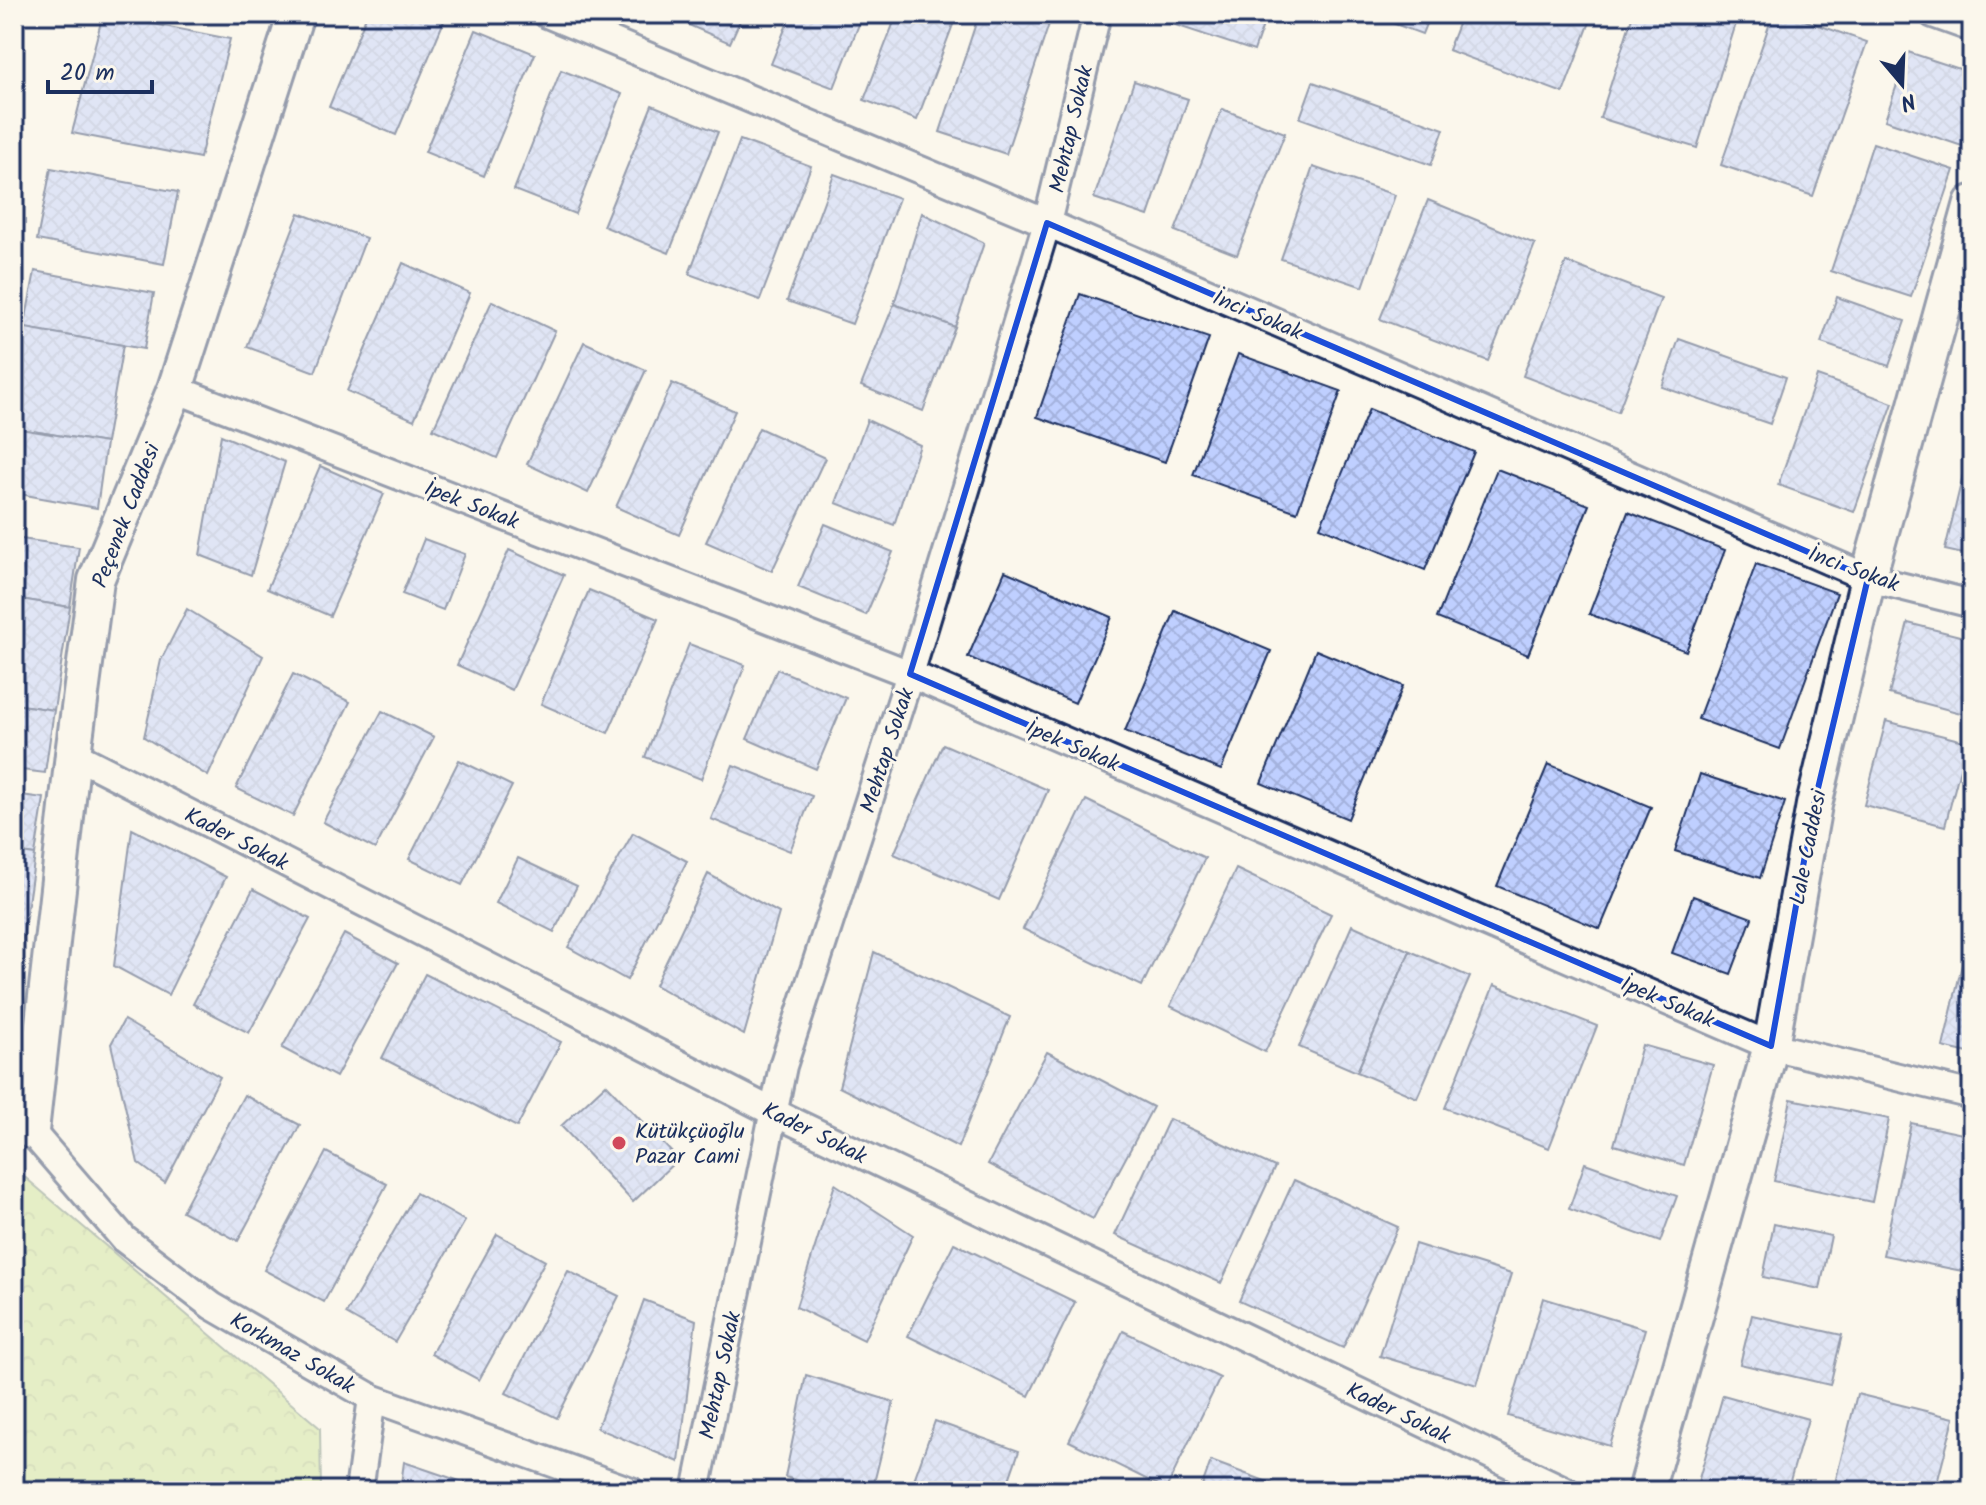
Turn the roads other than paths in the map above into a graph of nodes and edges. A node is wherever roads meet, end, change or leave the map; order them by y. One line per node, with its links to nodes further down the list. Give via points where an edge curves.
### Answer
1 (296, 14): 8 (street, Peçenek Caddesi)
2 (547, 14): 7 (street, İnci Sokak)
3 (1097, 14): 7 (street, Mehtap Sokak)
4 (1933, 14): 5 (street)
5 (1972, 28)
6 (1972, 203): 9 (street, Lale Caddesi)
7 (1047, 223): 9 (street, İnci Sokak); 11 (street, Mehtap Sokak)
8 (175, 389): 11 (street, İpek Sokak); 12 (street, Peçenek Caddesi, via 96,580)
9 (1868, 578): 10 (street, İnci Sokak); 13 (street, Lale Caddesi, via 1814,805)
10 (1972, 604)
11 (910, 674): 13 (street, İpek Sokak); 15 (street, Mehtap Sokak, via 783,1066)
12 (73, 754): 15 (street, Kader Sokak); 16 (street, Peçenek Caddesi)
13 (1771, 1046): 14 (street, İpek Sokak); 22 (street, Lale Caddesi)
14 (1972, 1095)
15 (773, 1112): 20 (street, Mehtap Sokak); 21 (street, Kader Sokak)
16 (23, 1124): 17 (street, Korkmaz Sokak, via 124,1239 212,1306)
17 (372, 1398): 18 (street); 19 (street, Korkmaz Sokak)
18 (359, 1491)
19 (631, 1491)
20 (696, 1491)
21 (1566, 1491)
22 (1646, 1491)

